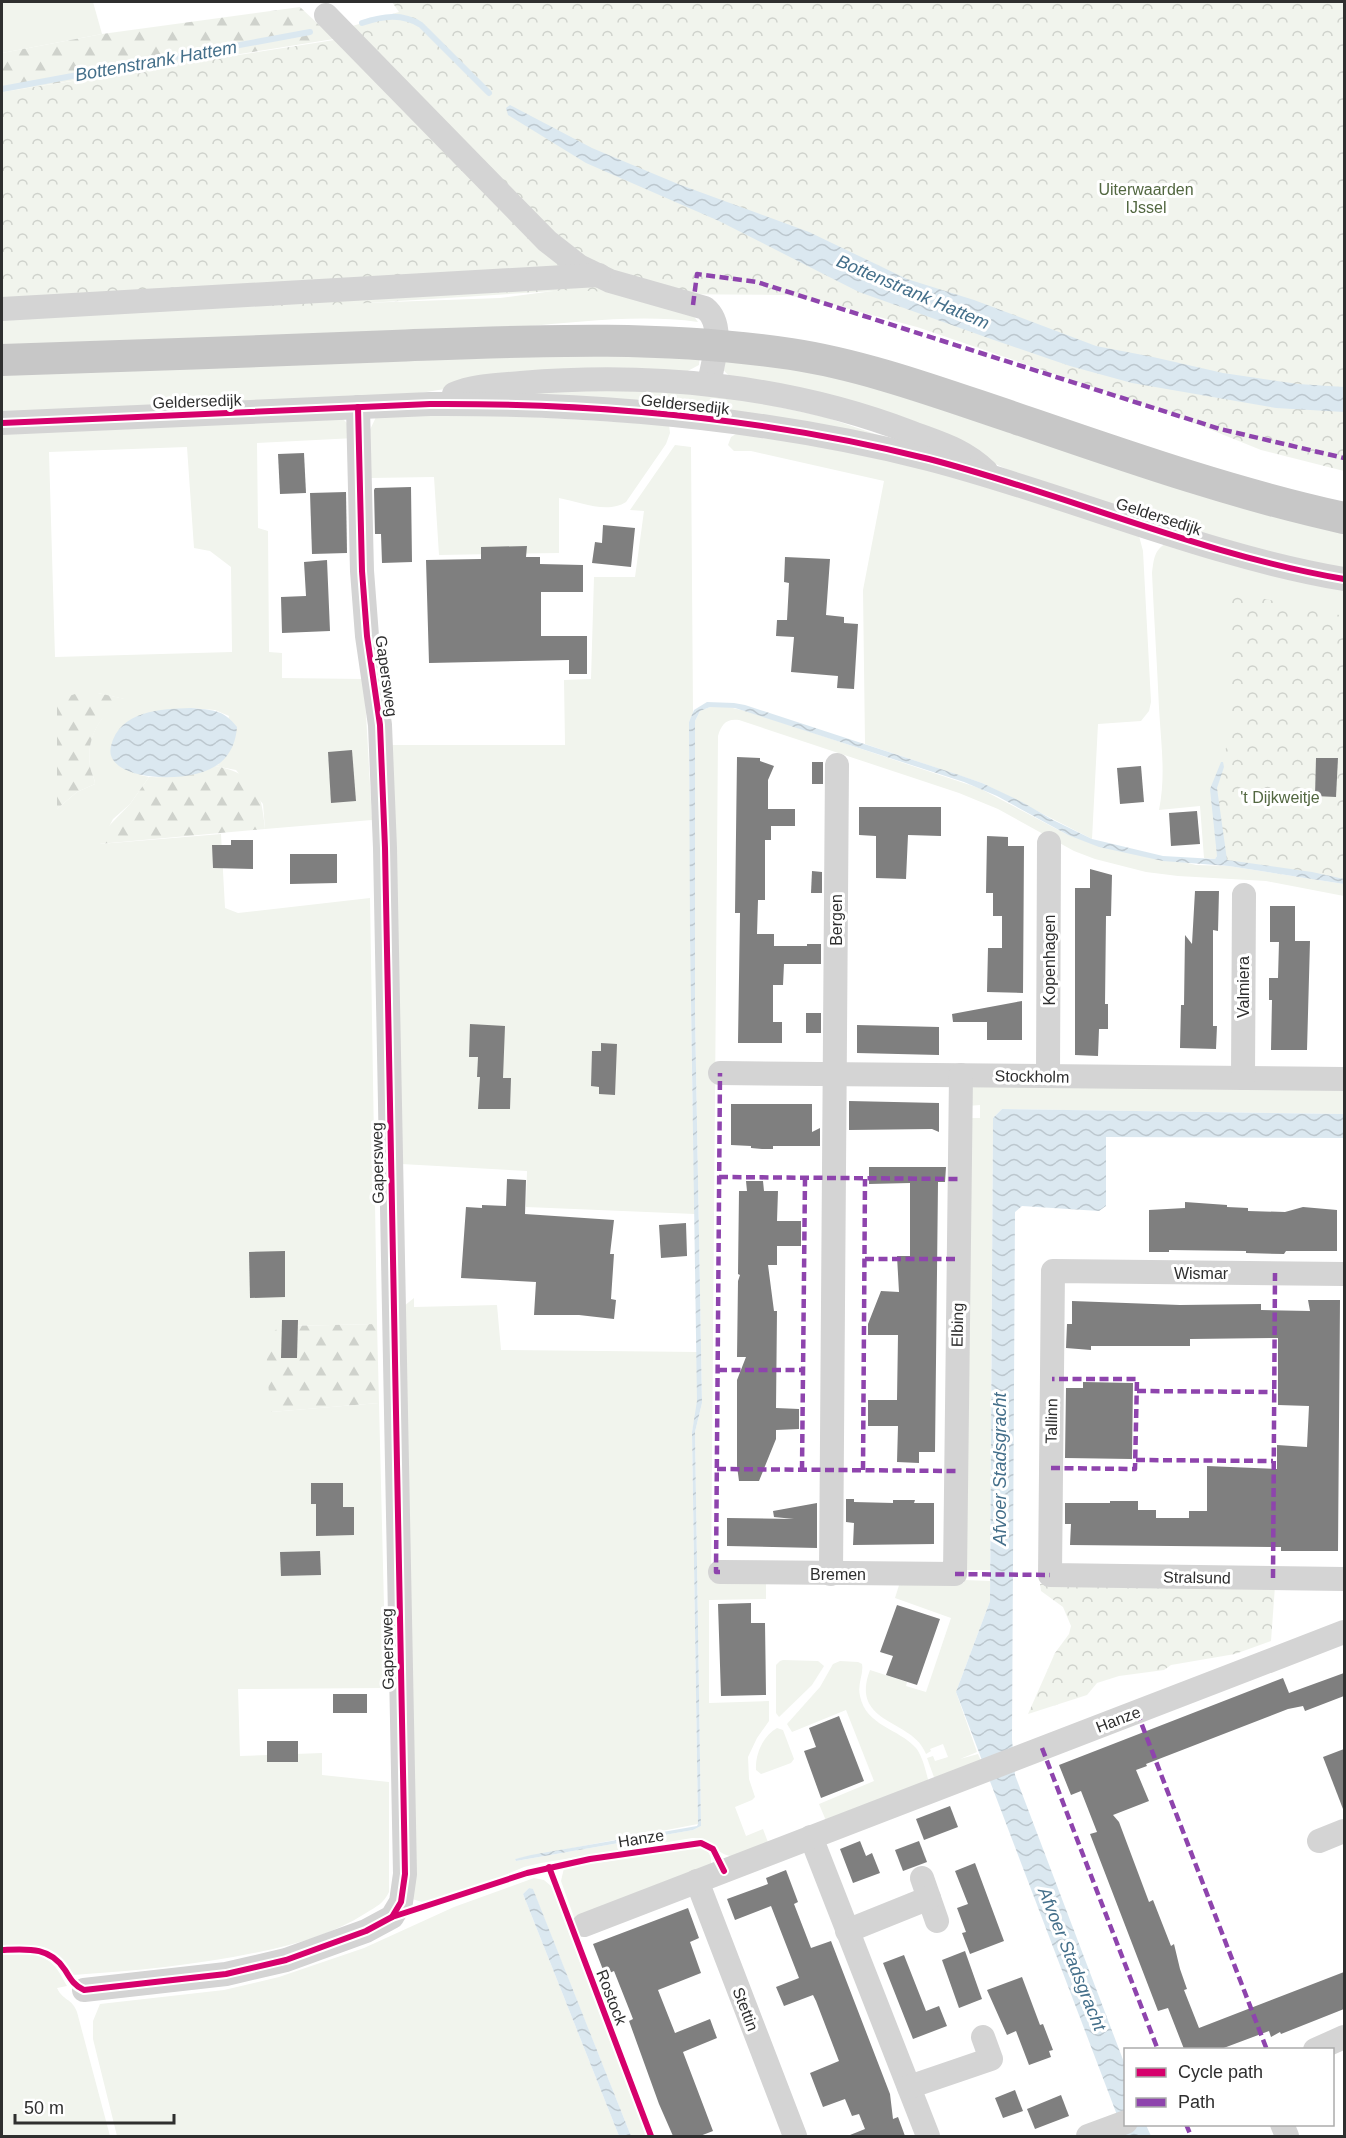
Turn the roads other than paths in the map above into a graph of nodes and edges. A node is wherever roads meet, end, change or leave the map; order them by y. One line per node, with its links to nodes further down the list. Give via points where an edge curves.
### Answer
1 (326, 15): 2 (street, Geldersedijk, via 547,241 579,266)
2 (599, 275): 3 (street, Geldersedijk); 4 (street, Geldersedijk, via 705,308 717,325)
3 (2, 309)
4 (715, 345): 5 (main road, via 657,340 541,340); 6 (street, Geldersedijk); 11 (main road, via 795,354 914,384 1176,473)
5 (2, 360)
6 (709, 384): 7 (street, Geldersedijk, via 567,379 459,391); 10 (street, Geldersedijk, via 792,398 876,419 961,451)
7 (430, 404): 8 (street, Geldersedijk); 10 (street, Geldersedijk, via 585,407 720,421 879,448)
8 (358, 407): 9 (street, Geldersedijk); 37 (street, Gapersweg, via 362,583 380,725 385,848 405,1874 401,1902 392,1917 366,1931 286,1960 226,1974)
9 (2, 423)
10 (992, 477): 12 (street, Geldersedijk, via 1235,554)
11 (1344, 518)
12 (1344, 579)
13 (837, 765): 17 (street, Bergen)
14 (1049, 843): 19 (street, Kopenhagen)
15 (1244, 895): 20 (street, Valmiera)
16 (720, 1073): 17 (street, Stockholm)
17 (836, 1075): 18 (street, Stockholm); 25 (street, Bergen)
18 (961, 1076): 19 (street, Stockholm); 26 (street, Elbing)
19 (1048, 1076): 20 (street, Stockholm)
20 (1243, 1078): 21 (street, Stockholm)
21 (1344, 1079)
22 (1057, 1272): 23 (street, Wismar); 27 (street, Tallinn, via 1053,1271)
23 (1344, 1274)
24 (720, 1572): 25 (street, Bremen)
25 (831, 1574): 26 (street, Bremen, via 897,1564)
26 (955, 1574)
27 (1050, 1575): 28 (street, Stralsund)
28 (1344, 1580)
29 (1344, 1632): 31 (street, Hanze)
30 (1344, 1831): 32 (street)
31 (811, 1837): 33 (street, Hanze); 36 (street)
32 (1319, 1841)
33 (697, 1881): 35 (street, Hanze); 42 (street, Stettin)
34 (937, 1921): 36 (street, via 926,1888)
35 (584, 1925)
36 (847, 1930): 41 (street)
37 (84, 1990)
38 (983, 2037): 41 (street, via 991,2059)
39 (1344, 2037): 40 (street)
40 (1317, 2048)
41 (909, 2087): 43 (street)
42 (795, 2136)
43 (928, 2136)

